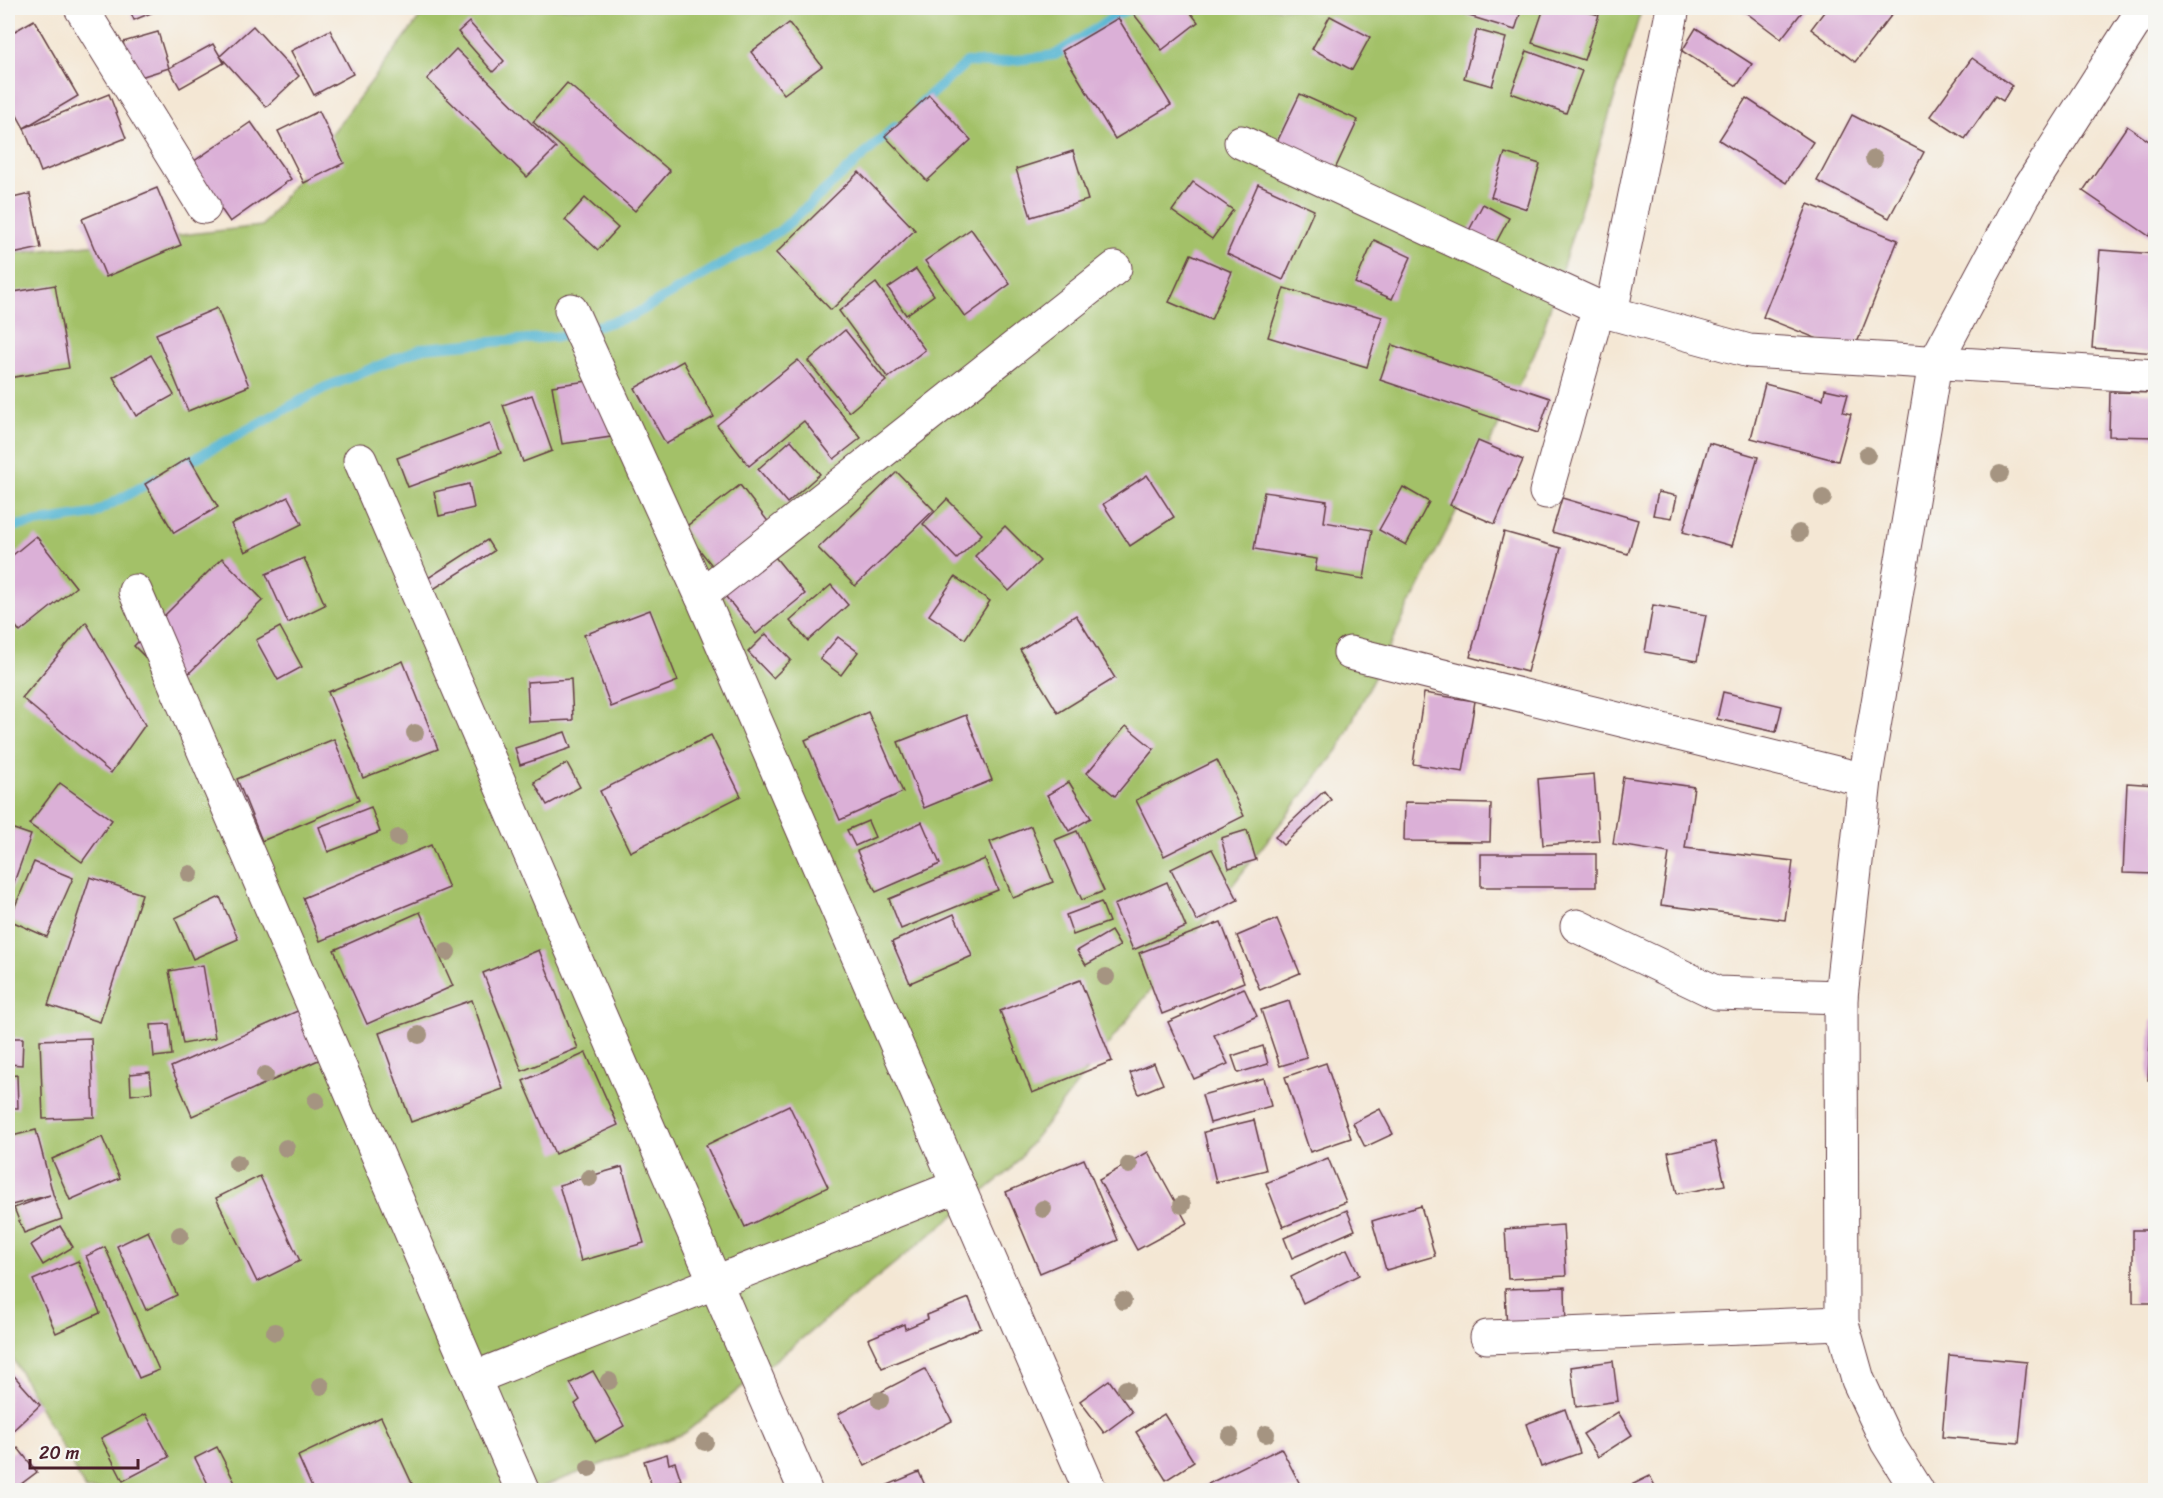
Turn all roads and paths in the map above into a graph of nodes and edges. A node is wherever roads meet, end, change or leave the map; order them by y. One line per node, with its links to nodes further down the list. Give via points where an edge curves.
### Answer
1 (81, 8): 5 (street)
2 (1673, 8): 8 (street)
3 (2149, 8): 9 (street, via 2135,22 2024,196)
4 (1241, 142): 8 (street)
5 (204, 207)
6 (1114, 268): 14 (street)
7 (571, 310): 14 (street)
8 (1605, 310): 9 (street, via 1749,351); 12 (street)
9 (1935, 363): 10 (street); 16 (street)
10 (2156, 376)
11 (360, 460): 20 (street)
12 (1545, 492)
13 (135, 591): 23 (street)
14 (701, 596): 19 (street)
15 (1350, 653): 16 (street)
16 (1865, 780): 18 (street)
17 (1576, 926): 18 (street, via 1717,993)
18 (1841, 997): 21 (street)
19 (958, 1185): 20 (street); 26 (street)
20 (715, 1282): 23 (street); 25 (street)
21 (1842, 1323): 22 (street); 27 (street, via 1858,1380 1887,1442)
22 (1486, 1337)
23 (474, 1378): 24 (street)
24 (522, 1491)
25 (805, 1491)
26 (1090, 1491)
27 (1917, 1491)

